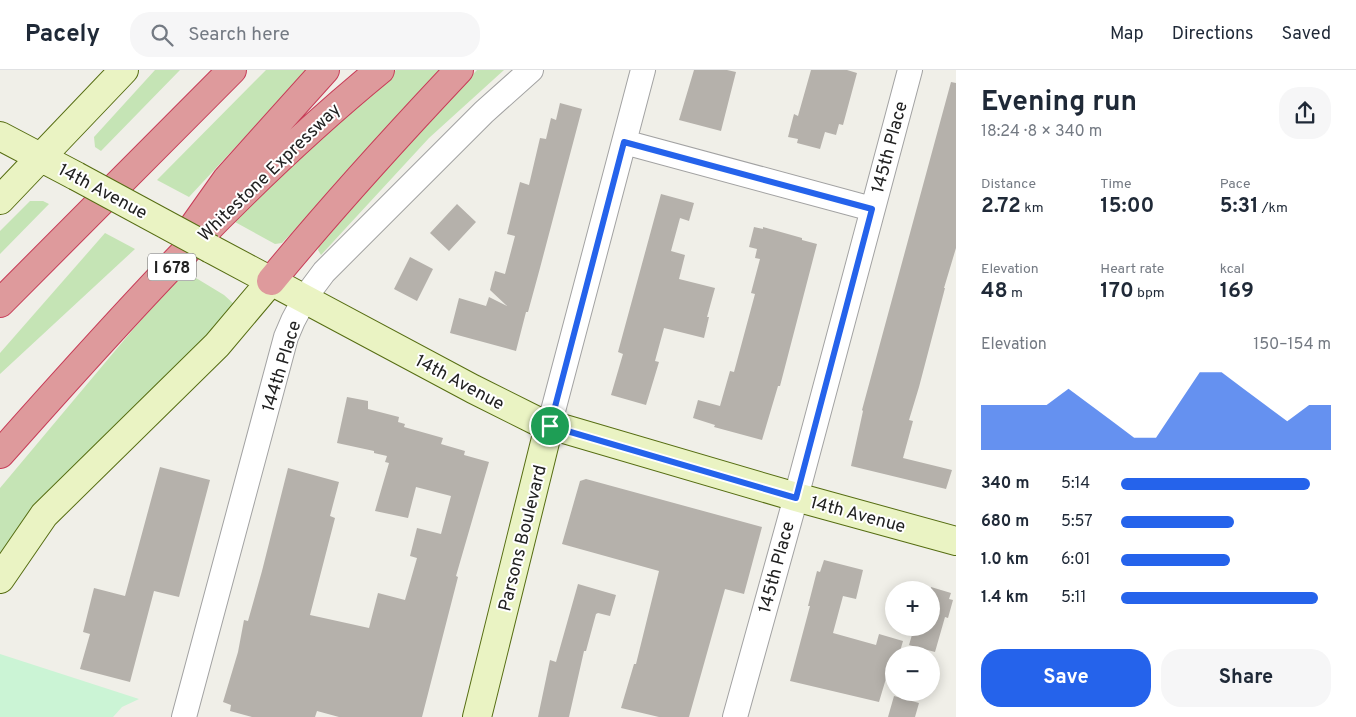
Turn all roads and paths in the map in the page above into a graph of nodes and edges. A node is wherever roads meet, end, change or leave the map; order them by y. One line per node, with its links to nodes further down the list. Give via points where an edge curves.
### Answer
1 (124, 70): 11 (main road)
2 (232, 70): 17 (highway)
3 (326, 70): 15 (highway, via 228,178)
4 (380, 70): 15 (highway, Whitestone Expressway / I 678, via 301,139)
5 (460, 70): 14 (highway, via 398,134)
6 (531, 70): 16 (street, 144th Place, via 484,112 324,272)
7 (643, 70): 10 (street, Parsons Boulevard)
8 (910, 70): 13 (street, 145th Place)
9 (0, 136): 11 (main road, 14th Avenue)
10 (624, 142): 13 (street); 18 (street, Parsons Boulevard)
11 (40, 158): 12 (main road); 14 (main road, 14th Avenue, bridge)
12 (0, 200)
13 (872, 209): 20 (street, 145th Place)
14 (271, 281): 16 (main road, 14th Avenue); 22 (main road, via 217,346 44,515)
15 (144, 296): 19 (highway, Whitestone Expressway / I 678)
16 (305, 299): 18 (main road, 14th Avenue, via 494,400); 23 (street, 144th Place, via 286,337)
17 (0, 303)
18 (550, 426): 20 (main road, 14th Avenue); 24 (main road, Parsons Boulevard)
19 (0, 454)
20 (796, 498): 21 (main road, 14th Avenue); 25 (street, 145th Place)
21 (956, 541)
22 (0, 579)
23 (184, 717)
24 (477, 717)
25 (735, 717)

